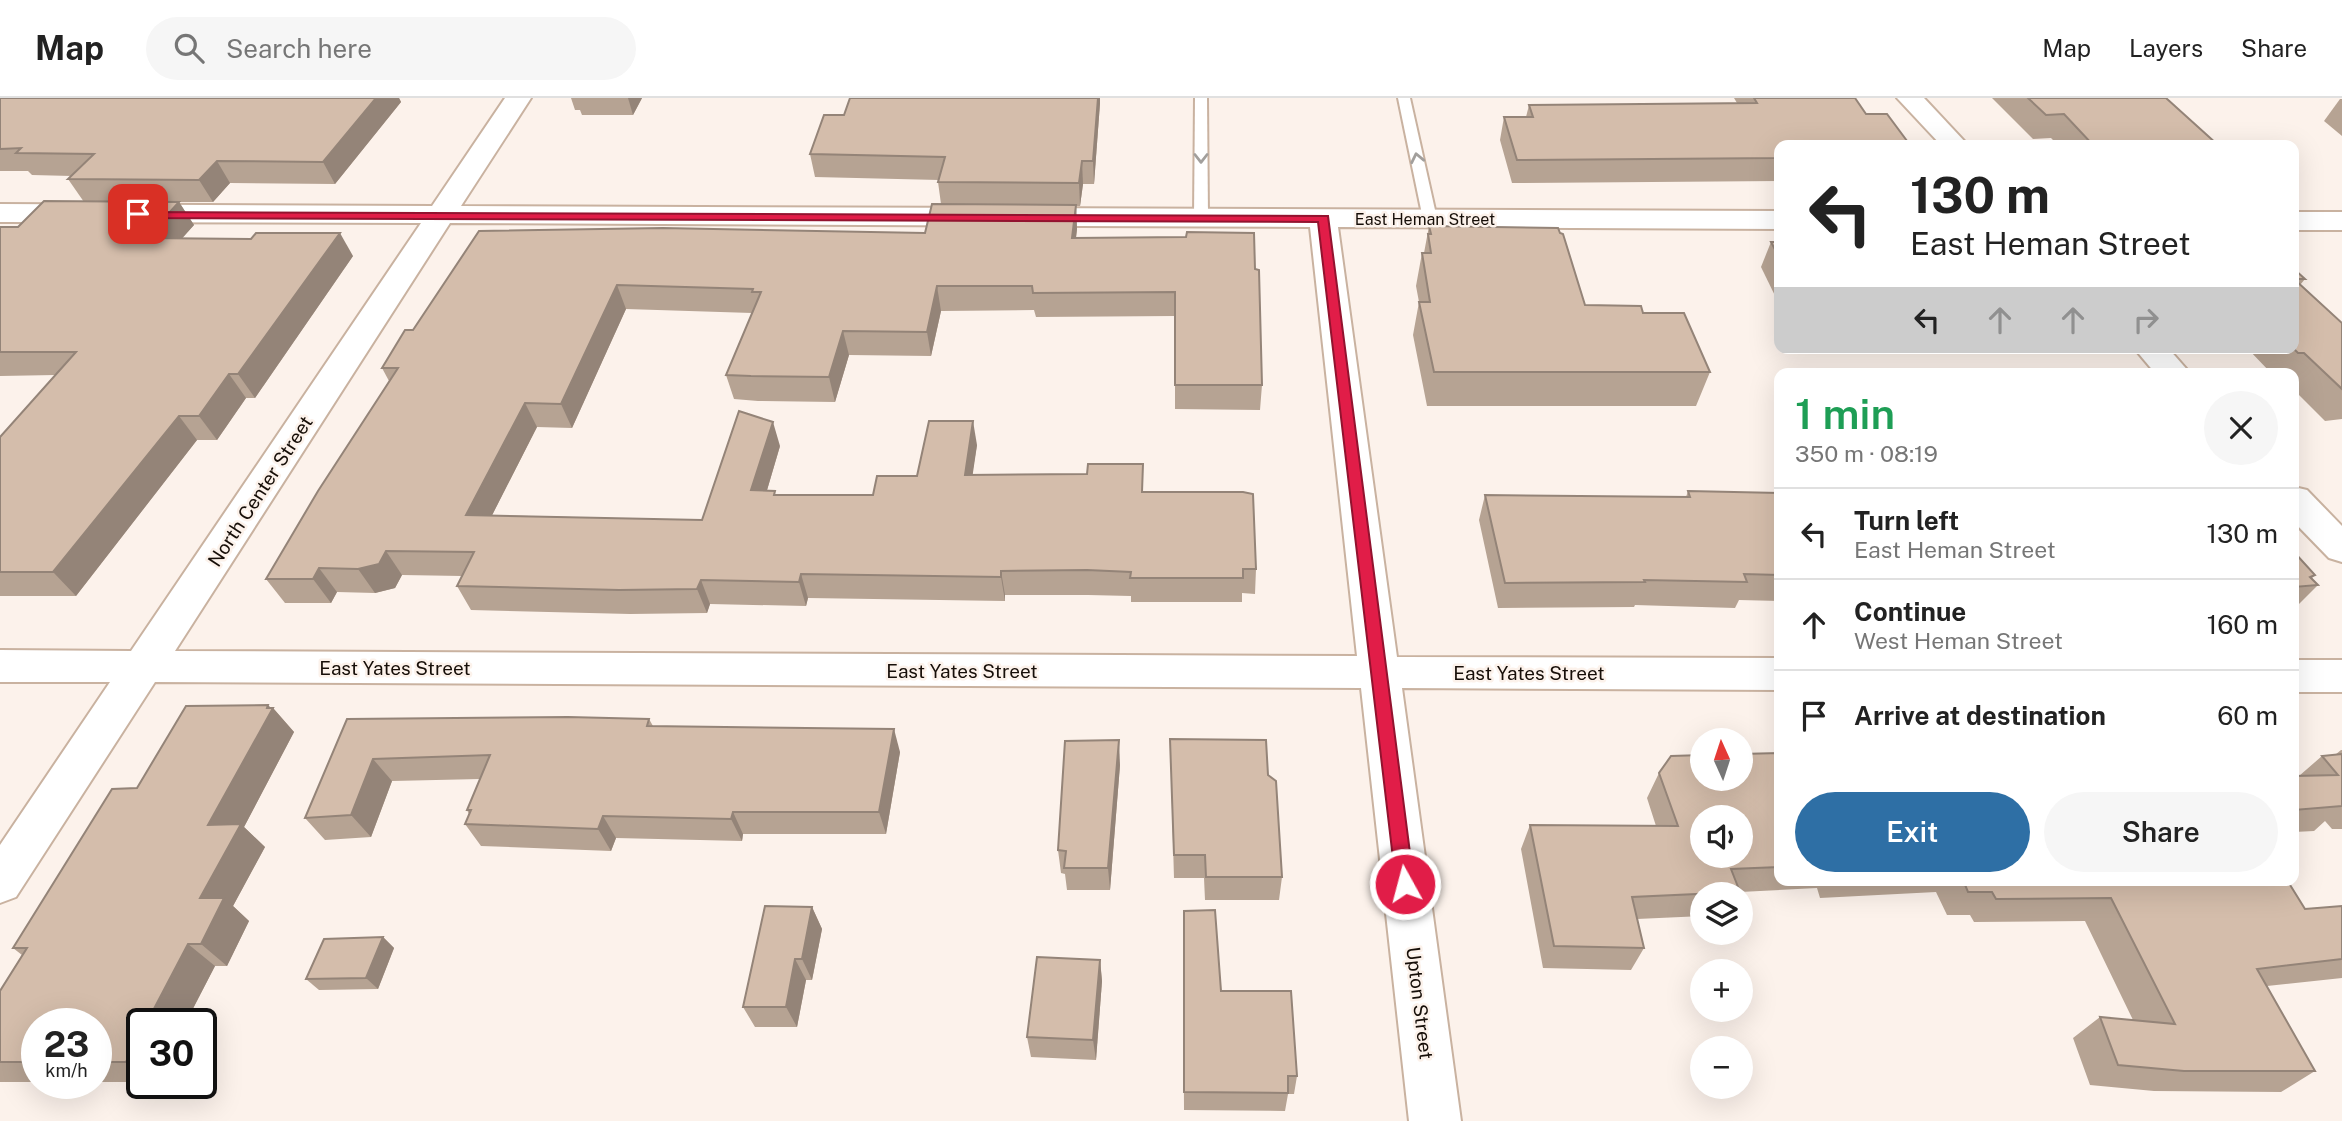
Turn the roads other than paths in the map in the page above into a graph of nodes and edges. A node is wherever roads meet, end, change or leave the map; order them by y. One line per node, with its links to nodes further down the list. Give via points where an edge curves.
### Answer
1 (518, 98): 7 (street, North Center Street)
2 (1201, 98): 8 (lane, one-way to 8)
3 (1404, 98): 10 (lane, one-way to 3)
4 (1910, 98): 5 (street)
5 (1950, 140)
6 (0, 213): 7 (street, East Heman Street)
7 (440, 216): 8 (street, East Heman Street); 19 (street, North Center Street)
8 (1201, 218): 9 (street, East Heman Street)
9 (1324, 219): 10 (street, East Heman Street); 20 (street, Upton Street)
10 (1430, 219): 11 (street, East Heman Street)
11 (1774, 220)
12 (2299, 221): 13 (street)
13 (2342, 221)
14 (2156, 354): 15 (street)
15 (2169, 368)
16 (2299, 504): 17 (street)
17 (2342, 549)
18 (0, 666): 19 (street, East Yates Street)
19 (145, 666): 20 (street, East Yates Street); 24 (street, North Center Street)
20 (1378, 673): 21 (street, East Yates Street); 25 (street, Upton Street)
21 (1774, 674)
22 (2299, 676): 23 (street)
23 (2342, 676)
24 (0, 883)
25 (1435, 1121)

